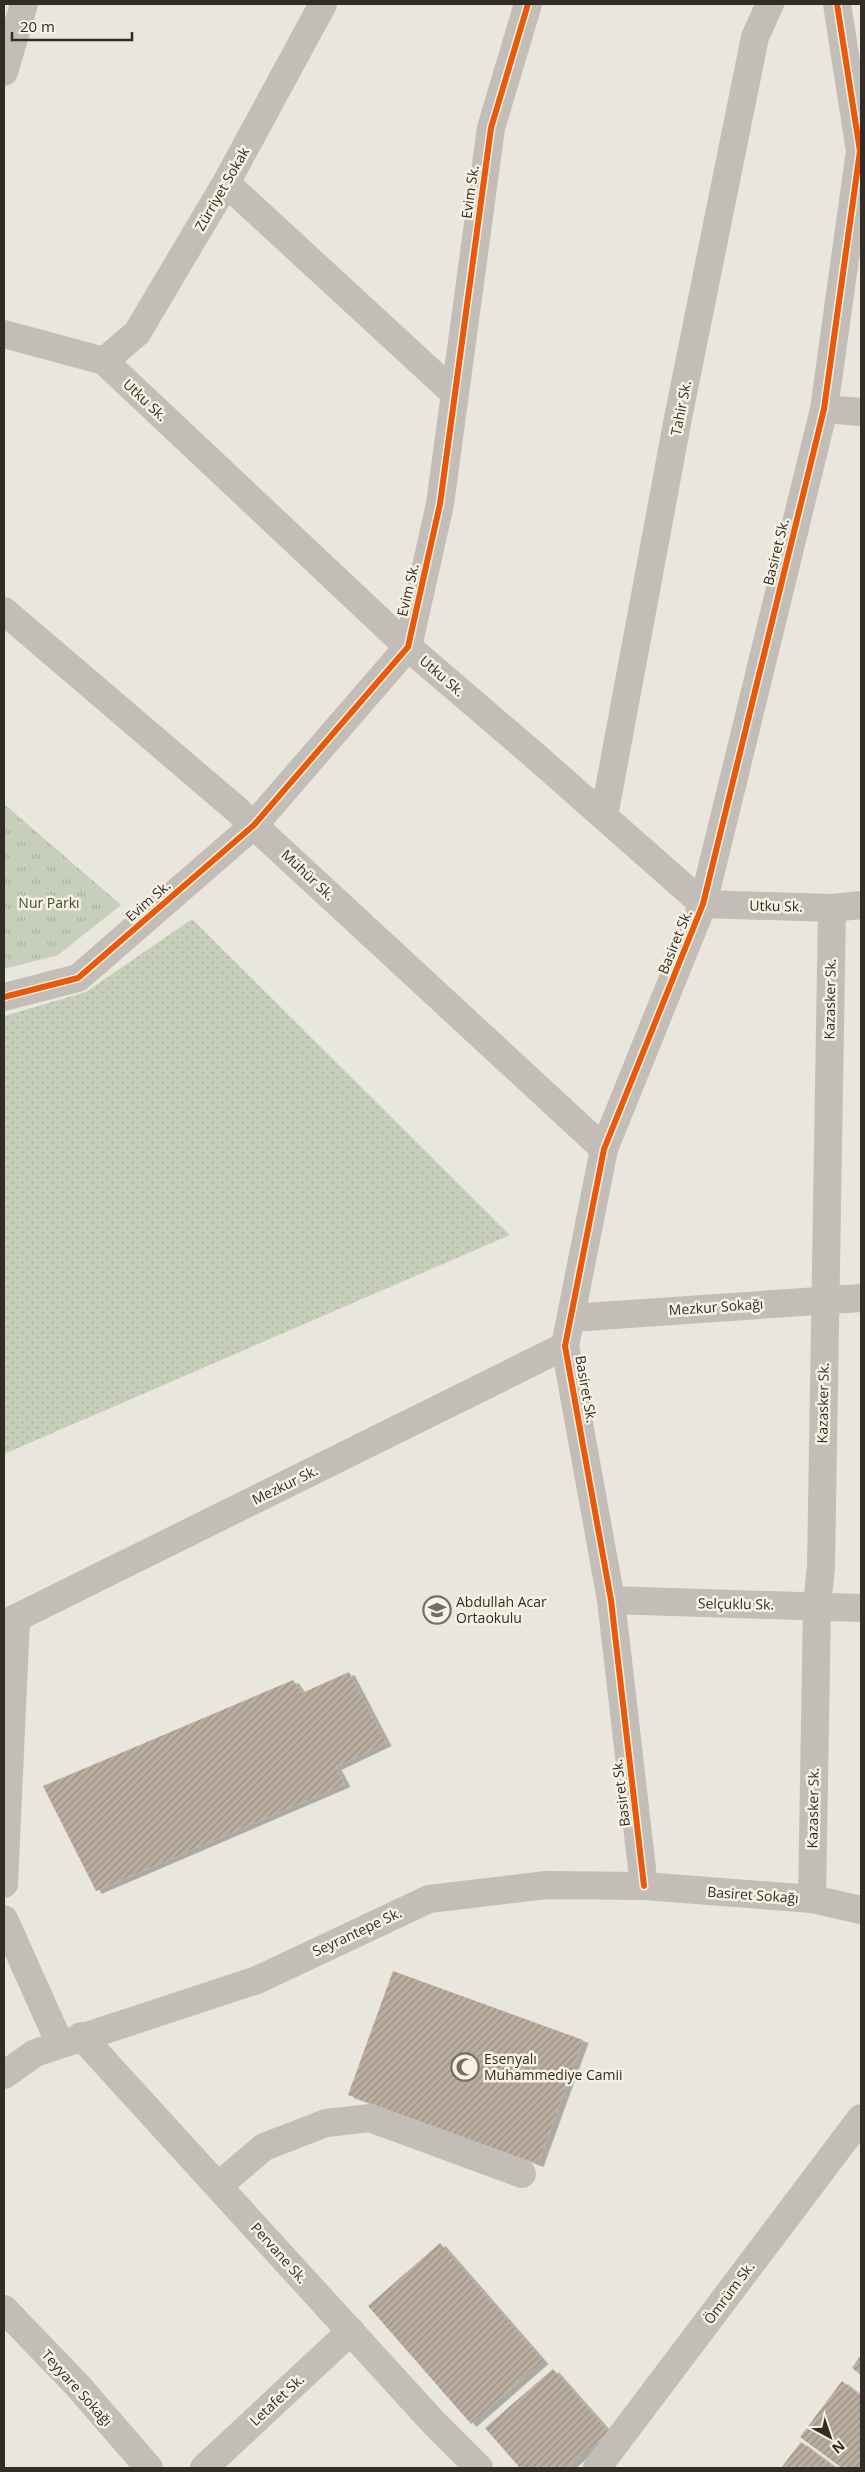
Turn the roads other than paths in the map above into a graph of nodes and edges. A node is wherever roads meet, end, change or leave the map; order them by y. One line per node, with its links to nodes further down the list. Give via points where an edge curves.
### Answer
1 (24, 4): 6 (street)
2 (324, 4): 7 (street, Zürriyet Sokak)
3 (528, 4): 10 (street, Evim Sk., via 491,128)
4 (770, 4): 15 (street, Tahir Sk., via 755,37 678,418)
5 (837, 4): 11 (street, Basiret Sk., via 860,151)
6 (4, 72)
7 (226, 183): 9 (street, Zürriyet Sokak, via 137,333); 10 (street)
8 (4, 334): 9 (street, Utku Sk.)
9 (104, 361): 14 (street, Utku Sk.)
10 (455, 394): 14 (street, Evim Sk., via 440,504)
11 (824, 409): 12 (street); 17 (street, Basiret Sk.)
12 (861, 412)
13 (4, 611): 16 (street, Mühür Sk.)
14 (408, 647): 15 (street, Utku Sk.); 16 (street, Evim Sk.)
15 (604, 816): 17 (street, Utku Sk.)
16 (254, 826): 20 (street, Evim Sk., via 78,978); 21 (street, Mühür Sk.)
17 (703, 904): 19 (street, Utku Sk.); 21 (street, Basiret Sk.)
18 (861, 904): 19 (street, Utku Sk.)
19 (832, 908): 23 (street, Kazasker Sk.)
20 (4, 997)
21 (604, 1149): 24 (street, Basiret Sk.)
22 (861, 1298): 23 (street, Mezkur Sokağı)
23 (825, 1299): 24 (street, Mezkur Sokağı); 27 (street, Kazasker Sk., via 821,1566)
24 (572, 1318): 25 (street, Basiret Sk.)
25 (565, 1346): 26 (street, Basiret Sk.); 29 (street, Mezkur Sk.)
26 (611, 1600): 27 (street, Selçuklu Sk.); 31 (street, Basiret Sk.)
27 (817, 1606): 28 (street, Selçuklu Sk.); 32 (street, Kazasker Sk.)
28 (861, 1608)
29 (10, 1621): 30 (street)
30 (4, 1884)
31 (644, 1886): 32 (street, Basiret Sokağı); 35 (street, Seyrantepe Sk., via 546,1885 429,1899 257,1980)
32 (812, 1899): 33 (street, Basiret Sokağı)
33 (861, 1910)
34 (4, 1919): 35 (street, Pervane Sk.)
35 (71, 2040): 36 (street, Seyrantepe Sk., via 35,2053); 39 (street, Pervane Sk.)
36 (4, 2075)
37 (861, 2118): 45 (street, Ömrüm Sk.)
38 (522, 2174): 39 (street, via 370,2118 326,2123 264,2147)
39 (218, 2186): 41 (street, Pervane Sk.)
40 (4, 2309): 42 (street, Teyyare Sokağı, via 78,2386)
41 (351, 2332): 43 (street, Letafet Sk.); 44 (street, Pervane Sk.)
42 (149, 2468)
43 (204, 2468)
44 (479, 2468)
45 (597, 2468)

